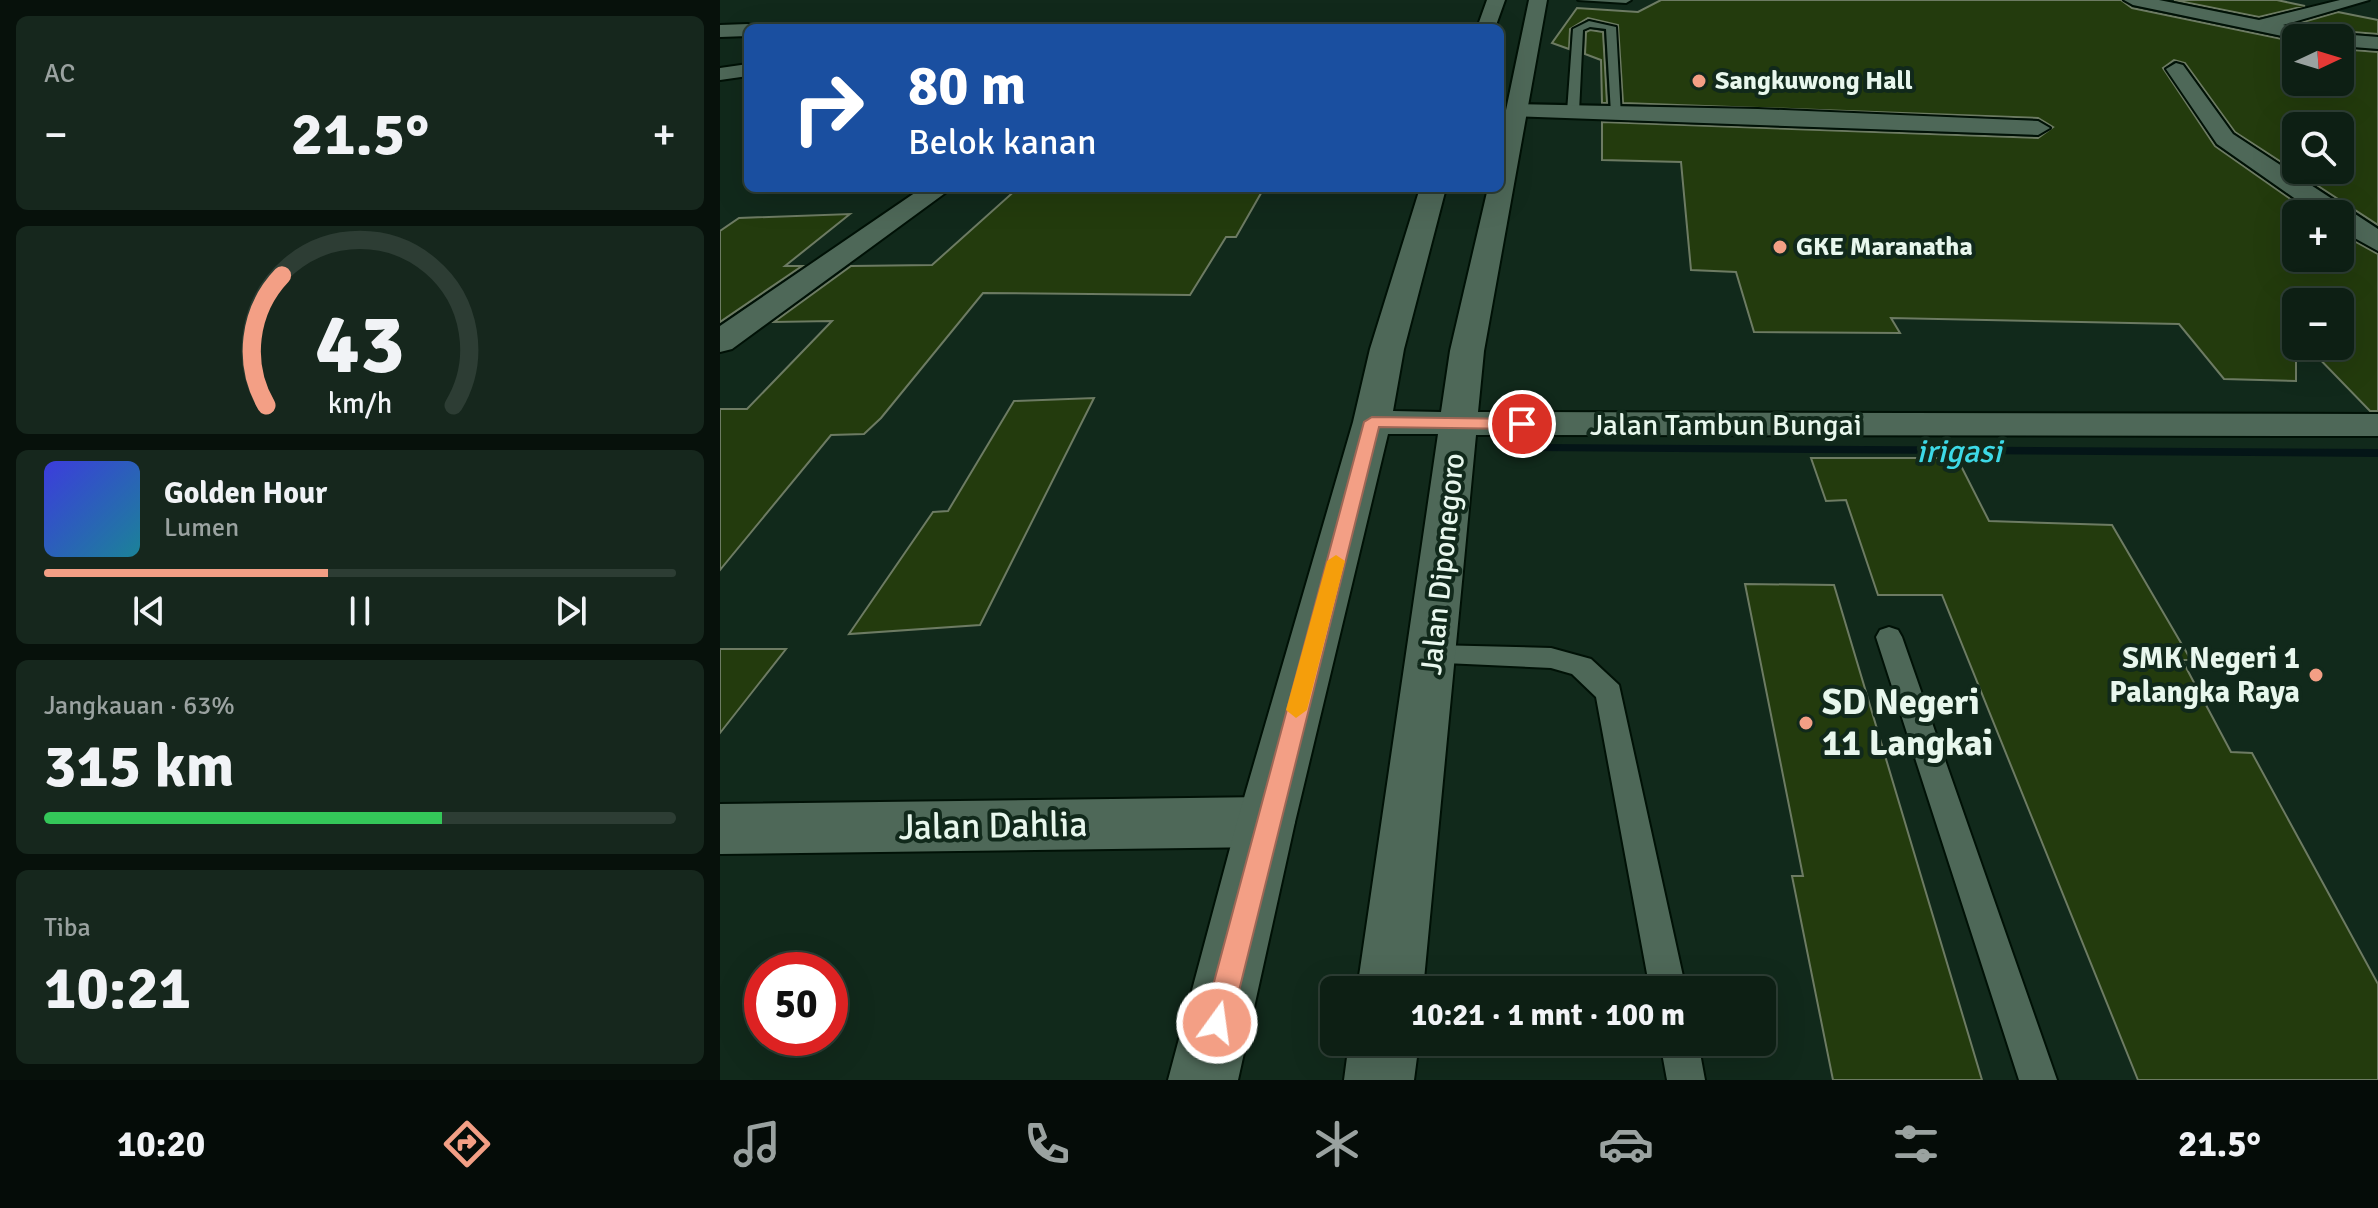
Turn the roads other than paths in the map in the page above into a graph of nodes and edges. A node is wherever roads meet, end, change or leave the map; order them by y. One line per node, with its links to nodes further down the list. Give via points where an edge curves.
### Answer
1 (1496, 0): 7 (main road)
2 (1538, 0): 17 (main road, Jalan Diponegoro)
3 (1583, 0): 4 (lane)
4 (1626, 0)
5 (2133, 0): 8 (main road)
6 (2360, 0): 8 (main road)
7 (1487, 24)
8 (2256, 27): 11 (main road)
9 (744, 30): 10 (main road)
10 (720, 31)
11 (2282, 31)
12 (2354, 41): 13 (main road)
13 (2378, 43)
14 (2176, 69): 25 (main road, via 2225,139)
15 (744, 71): 16 (main road)
16 (720, 74)
17 (1518, 111): 18 (main road); 21 (main road, Jalan Diponegoro)
18 (1573, 112): 19 (main road); 19 (lane, via 1578,29 1597,24 1611,27)
19 (1617, 113): 20 (main road)
20 (2038, 128)
21 (1504, 177)
22 (933, 192): 28 (main road)
23 (1432, 192): 29 (main road)
24 (1501, 192): 30 (main road, Jalan Diponegoro, via 1467,351)
25 (2315, 200)
26 (2354, 226): 27 (main road)
27 (2378, 242)
28 (720, 342)
29 (1372, 422): 30 (main road, Jalan Tambun Bungai); 34 (main road)
30 (1459, 423): 31 (main road, Jalan Tambun Bungai); 33 (main road, Jalan Diponegoro)
31 (2378, 425)
32 (1889, 637): 43 (lane)
33 (1433, 655): 36 (main road, Jalan Diponegoro); 37 (lane, via 1551,658 1581,666 1609,693)
34 (1266, 822): 35 (main road, Jalan Dahlia); 40 (main road)
35 (720, 829)
36 (1392, 976)
37 (1665, 976)
38 (1382, 1056): 41 (main road)
39 (1682, 1056): 42 (lane)
40 (1203, 1080)
41 (1379, 1080)
42 (1686, 1080)
43 (2038, 1080)

